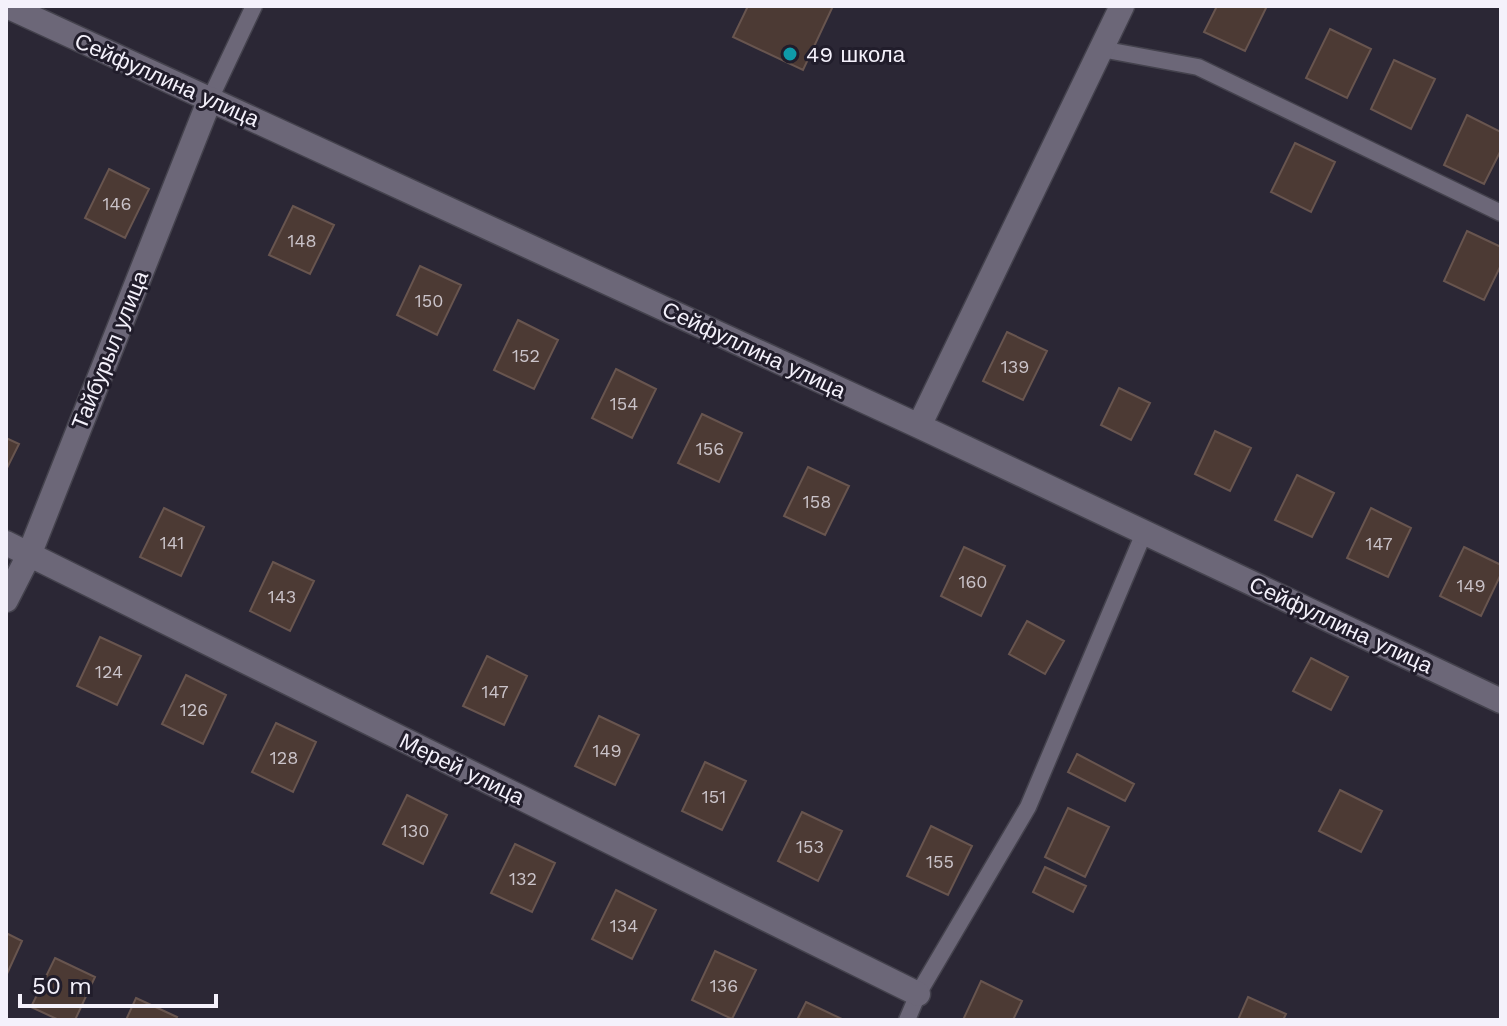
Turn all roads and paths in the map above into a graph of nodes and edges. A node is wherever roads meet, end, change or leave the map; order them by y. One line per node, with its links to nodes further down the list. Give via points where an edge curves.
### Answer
1 (7, 6): 5 (street, Сейфуллина улица)
2 (254, 6): 5 (lane)
3 (1122, 6): 4 (street)
4 (1101, 49): 6 (lane, via 1198,67); 7 (street)
5 (210, 99): 7 (street, Сейфуллина улица); 10 (street, Тайбурыл улица)
6 (1501, 213)
7 (919, 426): 8 (street, Сейфуллина улица)
8 (1144, 533): 12 (street, Сейфуллина улица); 13 (lane, via 1028,807)
9 (6, 543): 10 (street, Мерей улица)
10 (29, 555): 11 (street, Тайбурыл улица); 13 (street, Мерей улица)
11 (6, 600)
12 (1501, 701)
13 (918, 994): 14 (lane)
14 (907, 1020)

